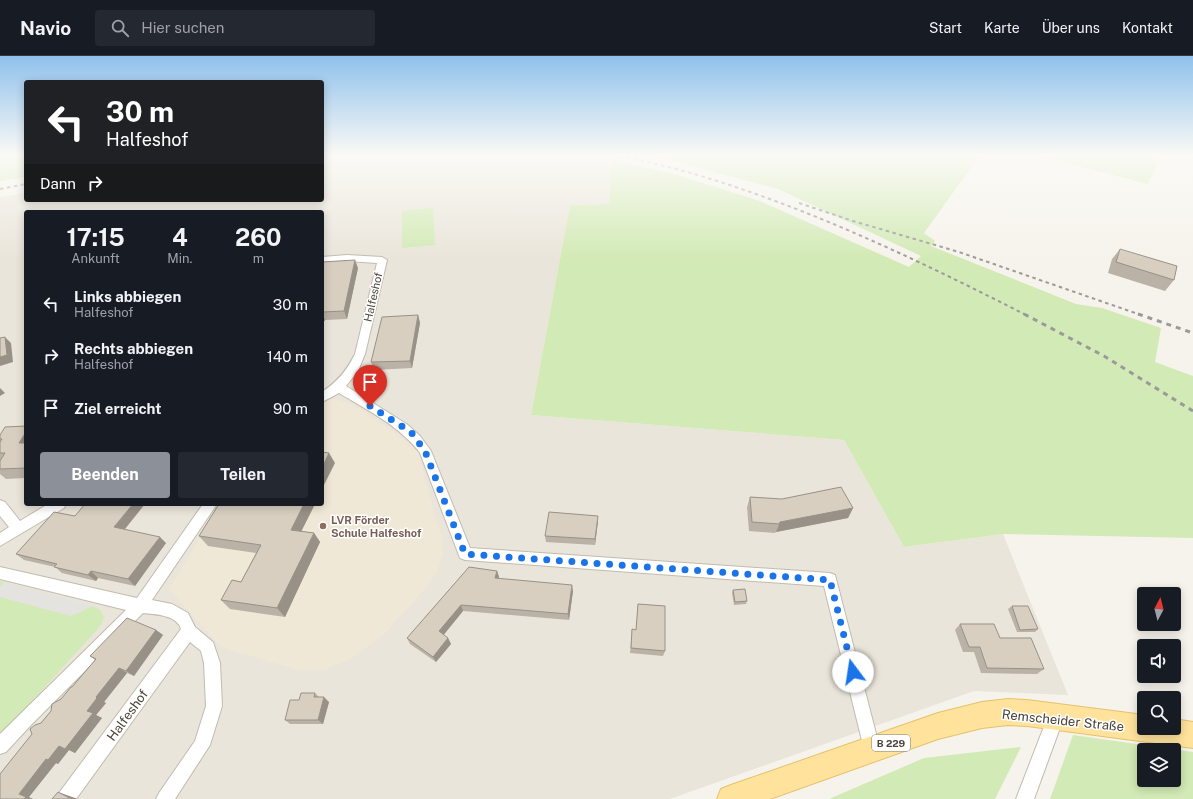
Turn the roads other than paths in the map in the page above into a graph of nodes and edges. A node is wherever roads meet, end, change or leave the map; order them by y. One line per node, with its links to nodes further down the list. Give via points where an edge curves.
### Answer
1 (324, 260): 2 (street, Halfeshof, via 382,260 360,354 354,368)
2 (339, 387): 3 (street, Halfeshof); 15 (street, via 404,428 416,439 425,451 465,554 830,580)
3 (324, 397)
4 (0, 506): 7 (street)
5 (56, 506): 7 (street)
6 (209, 506): 10 (street)
7 (18, 529): 8 (street)
8 (0, 540)
9 (0, 572): 10 (street)
10 (140, 606): 11 (street, via 155,607 179,616 186,621); 14 (street)
11 (189, 631): 16 (street, Halfeshof); 17 (street, via 208,647 212,663 214,706 202,745)
12 (1056, 717): 13 (main road, Remscheider Straße / B 229); 15 (main road, Remscheider Straße / B 229, via 1008,712 982,715 938,726); 19 (street)
13 (1193, 735)
14 (0, 746)
15 (872, 749): 18 (main road, Remscheider Straße / B 229)
16 (65, 799)
17 (165, 799)
18 (731, 799)
19 (1024, 799)

